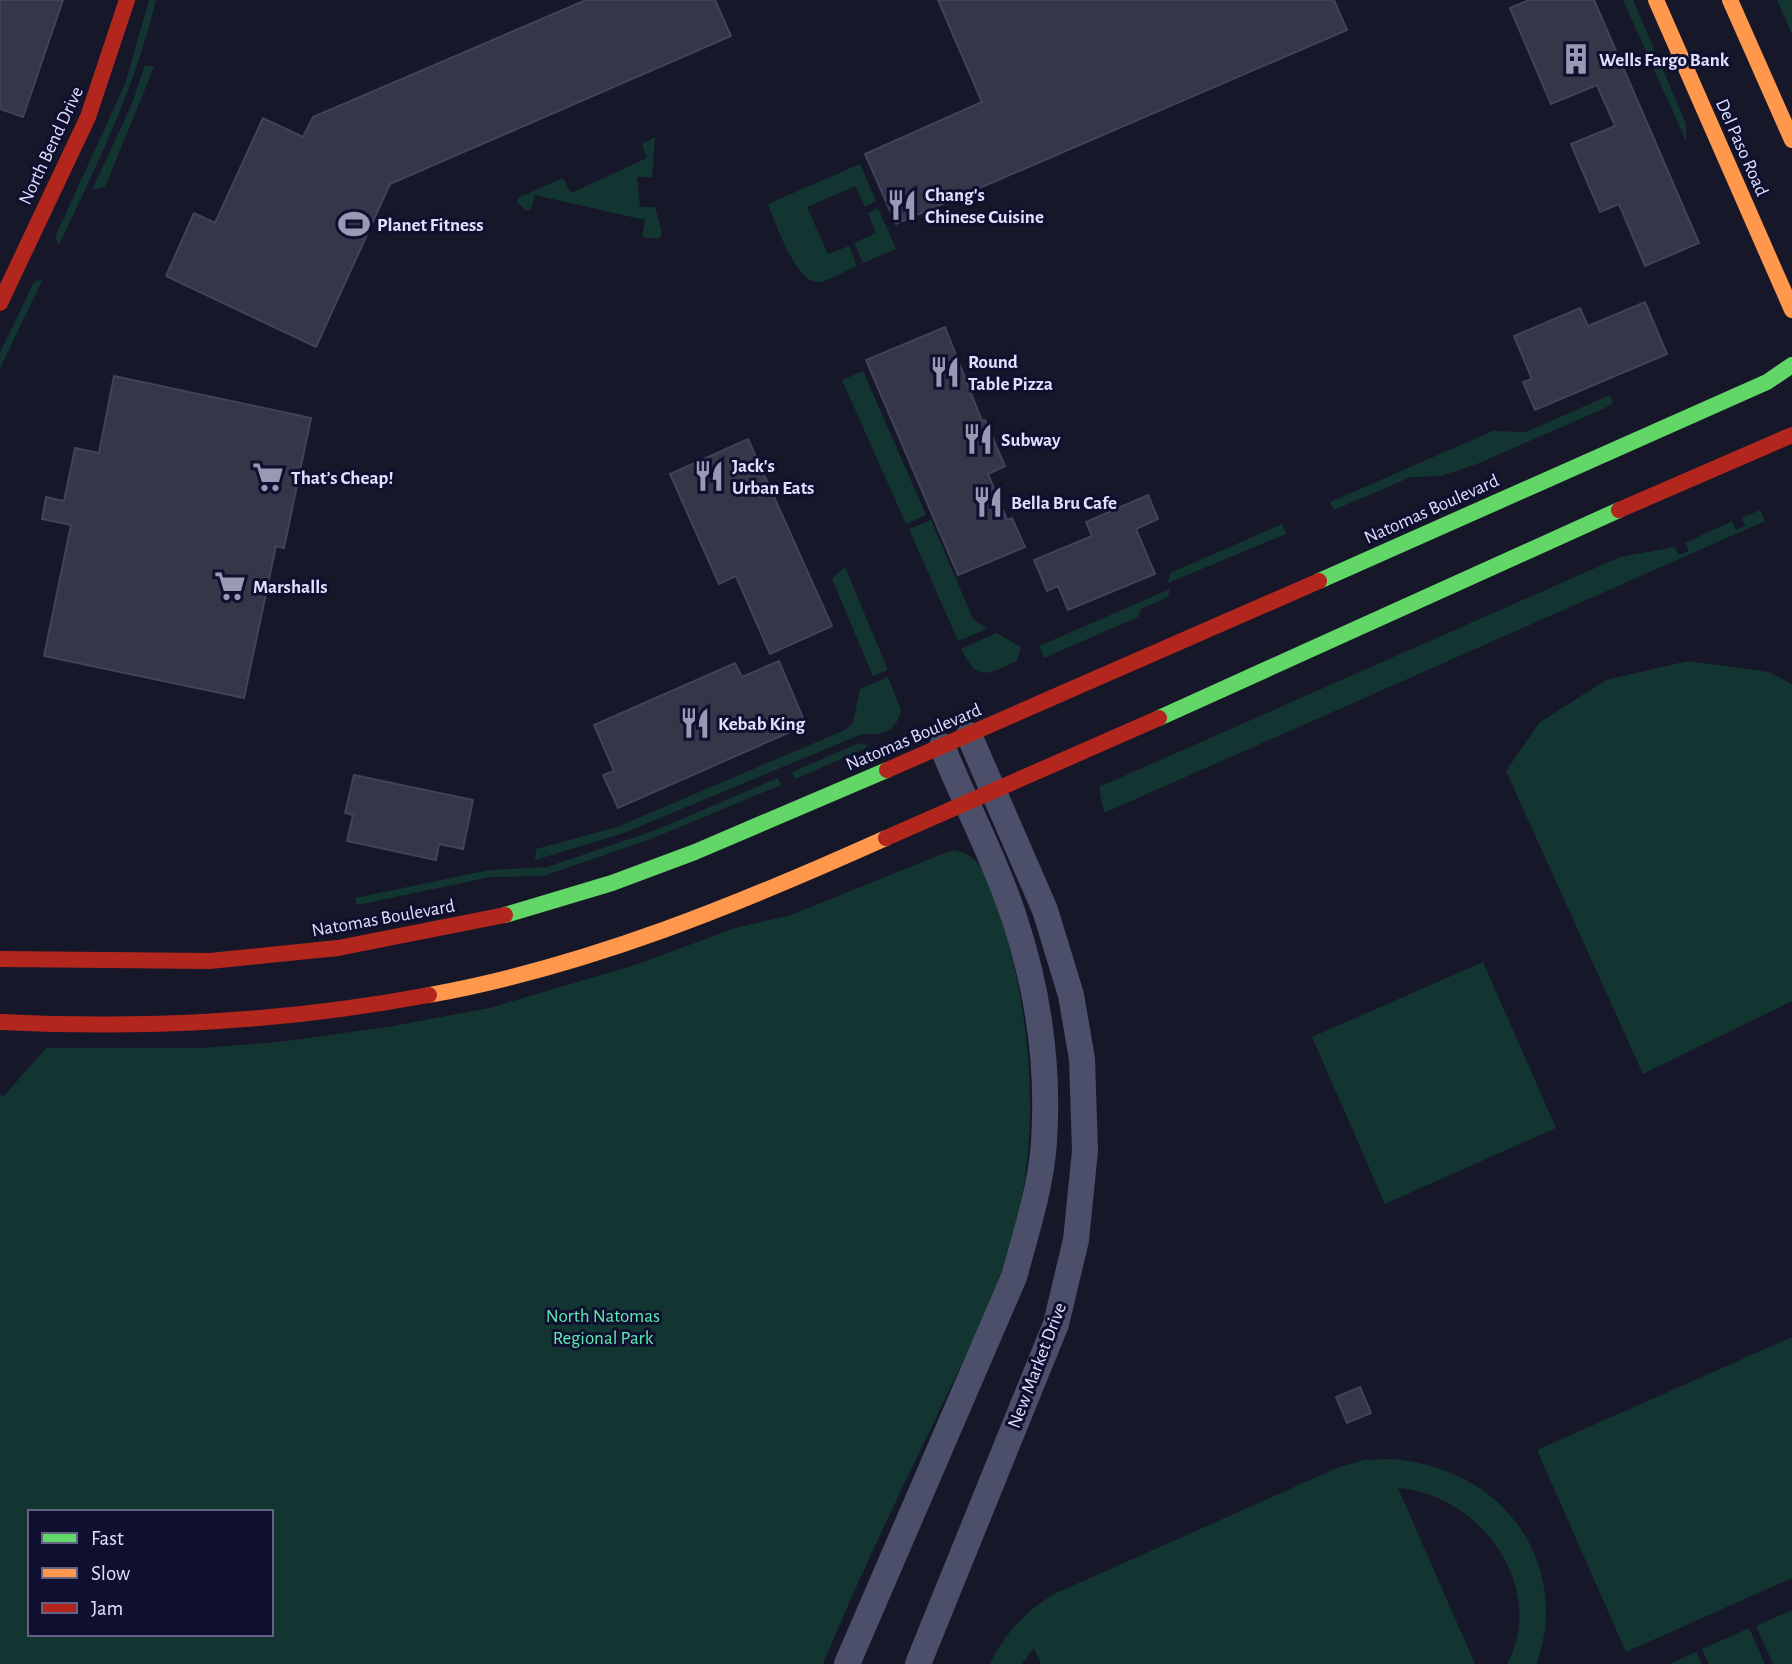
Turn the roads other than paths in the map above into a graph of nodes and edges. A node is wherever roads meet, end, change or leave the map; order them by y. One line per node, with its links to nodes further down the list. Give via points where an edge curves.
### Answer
1 (127, 0): 5 (main road, North Bend Drive, via 114,53 90,114)
2 (1656, 0): 6 (main road, Del Paso Road)
3 (1730, 0): 4 (main road)
4 (1792, 140)
5 (0, 303)
6 (1792, 310)
7 (1792, 365): 9 (main road, Natomas Boulevard, via 1767,382)
8 (1792, 435): 11 (main road)
9 (969, 735): 10 (main road, Natomas Boulevard); 11 (street, New Market Drive)
10 (942, 746): 12 (street); 13 (main road, Natomas Boulevard, via 683,856 612,883 497,917 338,948 210,961)
11 (994, 790): 12 (main road); 16 (street, New Market Drive, via 1045,910 1071,995 1082,1059 1085,1151 1076,1240 1056,1324)
12 (965, 803): 14 (main road, via 708,915 555,967 477,985 392,1004 293,1018 183,1024); 15 (street, via 1014,916 1034,989 1044,1071 1044,1144 1014,1277)
13 (0, 959)
14 (0, 1021)
15 (847, 1664)
16 (918, 1664)

